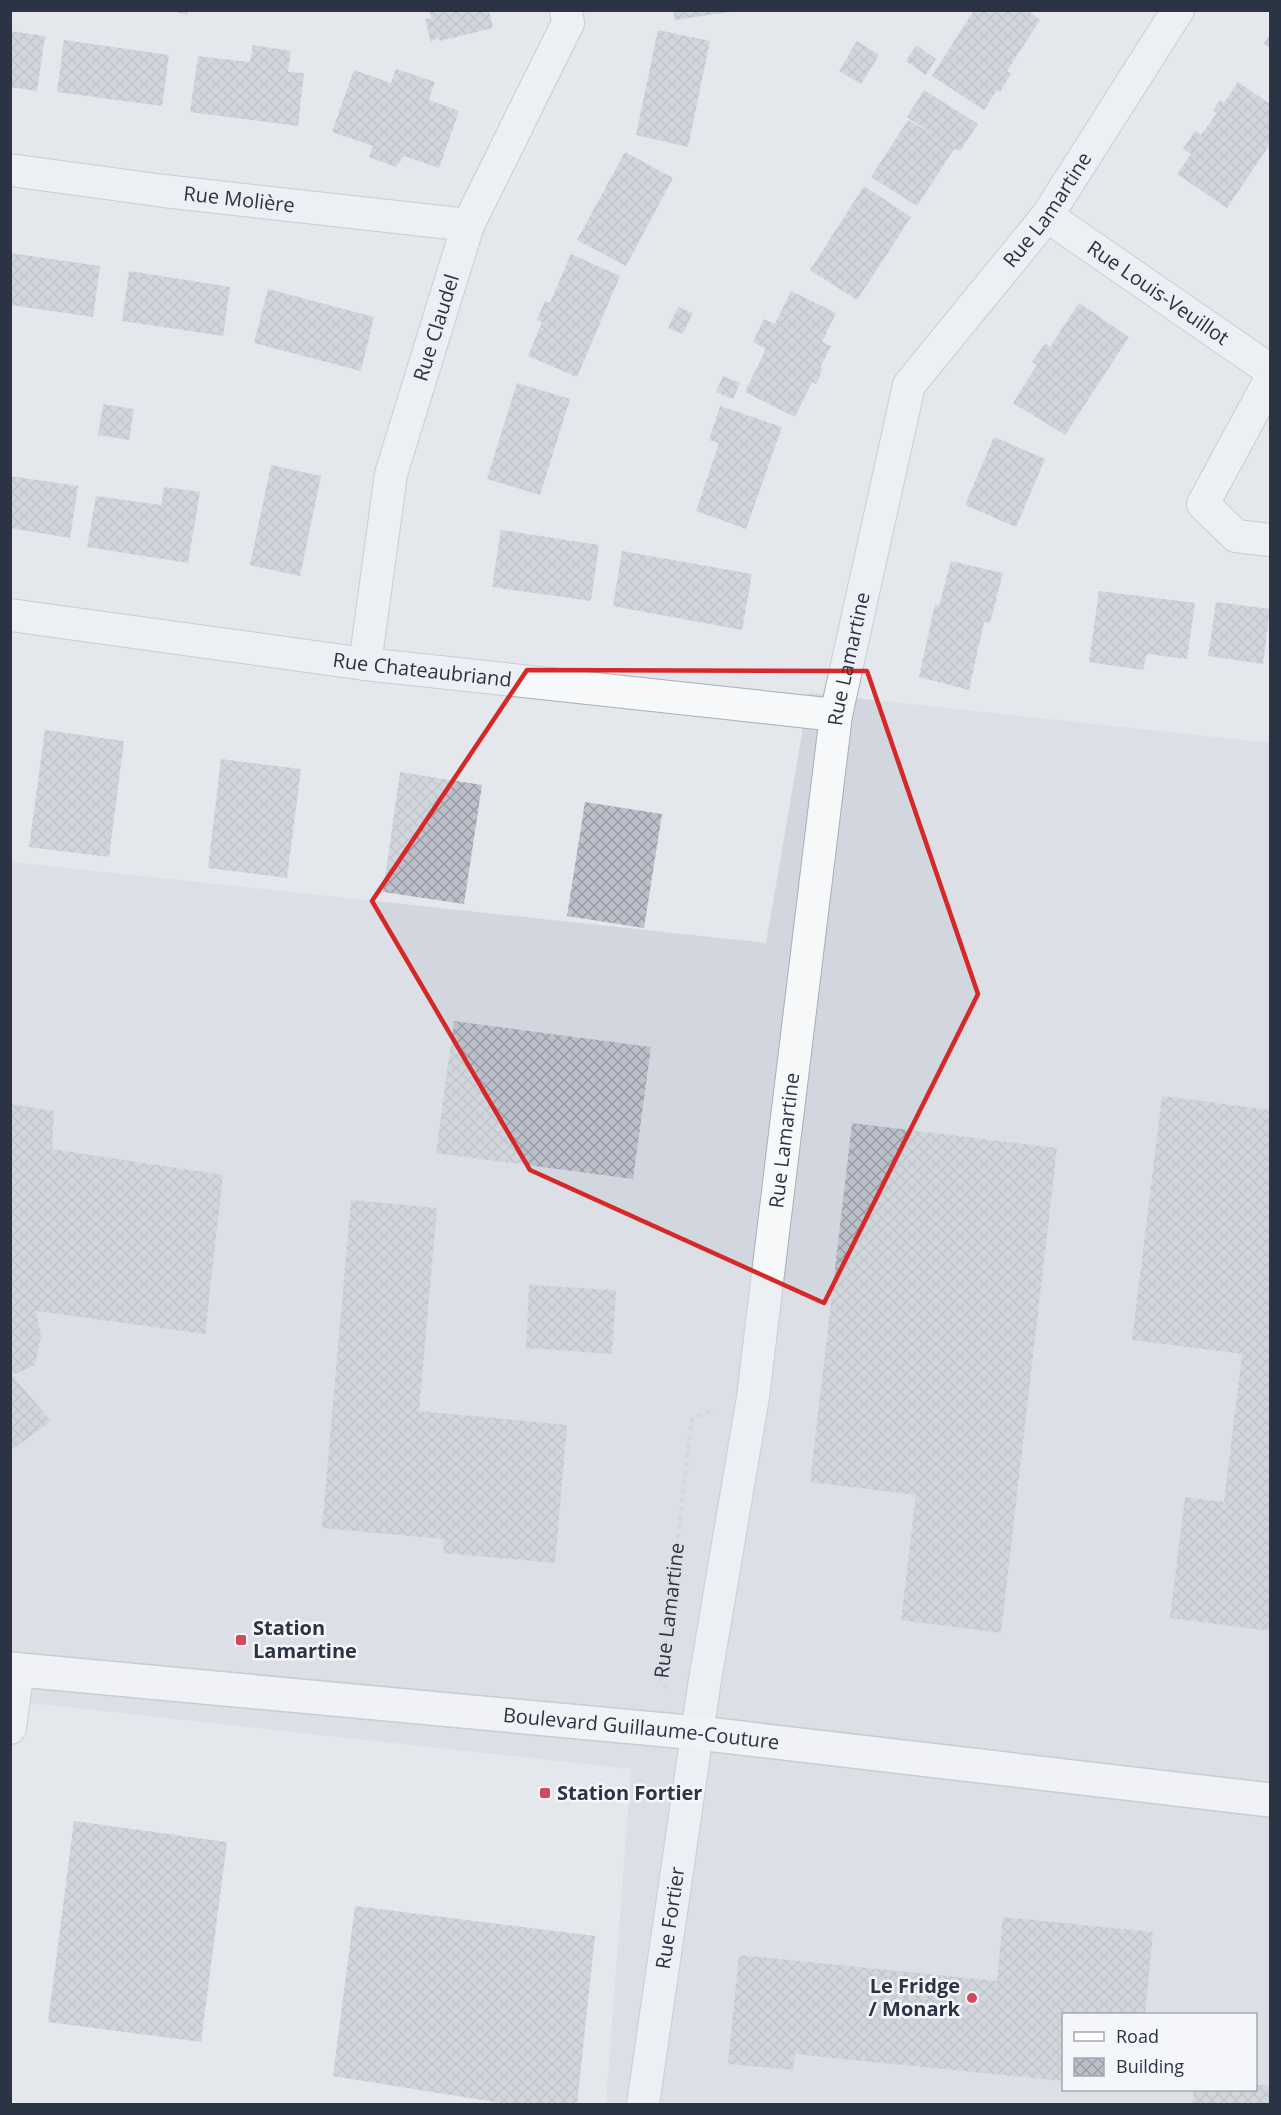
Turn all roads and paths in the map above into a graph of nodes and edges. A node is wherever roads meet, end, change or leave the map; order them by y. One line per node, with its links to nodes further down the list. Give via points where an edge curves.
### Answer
1 (566, 10): 5 (street, Rue Claudel, via 568,23)
2 (1178, 10): 4 (street, Rue Lamartine)
3 (10, 170): 5 (street, Rue Molière)
4 (1047, 216): 6 (street, Rue Louis-Veuillot); 11 (street, Rue Lamartine, via 909,385)
5 (468, 225): 10 (street, Rue Claudel, via 391,474)
6 (1270, 370)
7 (1270, 380): 8 (street, via 1203,504 1236,536)
8 (1270, 540)
9 (10, 615): 10 (street, Rue Chateaubriand)
10 (365, 664): 11 (street, Rue Chateaubriand)
11 (836, 715): 12 (street, Rue Lamartine)
12 (753, 1397): 15 (street, Rue Lamartine); 15 (path, Rue Lamartine, via 692,1418 661,1680)
13 (14, 1670): 14 (street); 15 (main road, Boulevard Guillaume-Couture)
14 (10, 1728)
15 (698, 1733): 16 (main road, Boulevard Guillaume-Couture); 17 (street, Rue Fortier)
16 (1270, 1800)
17 (643, 2104)

